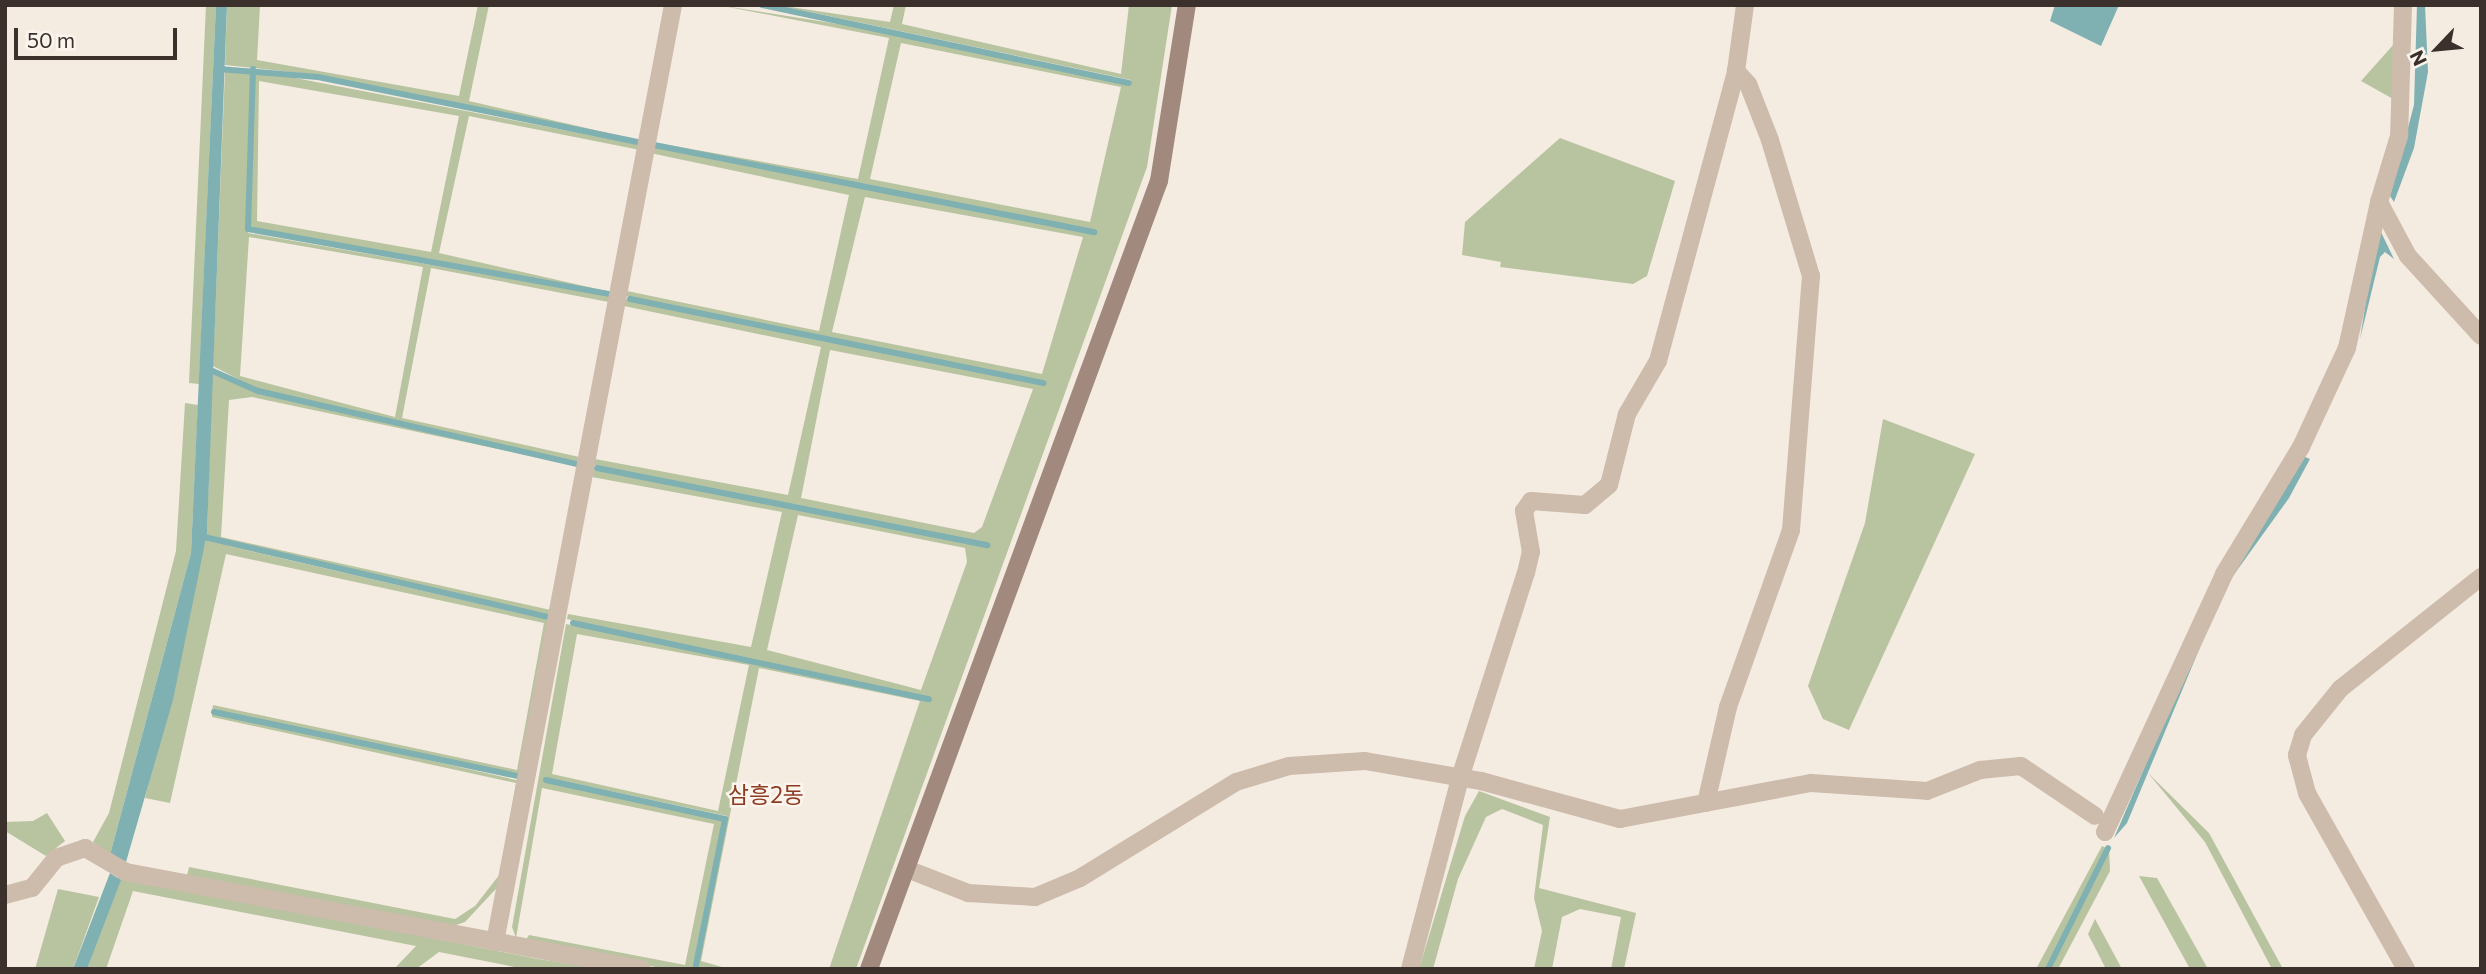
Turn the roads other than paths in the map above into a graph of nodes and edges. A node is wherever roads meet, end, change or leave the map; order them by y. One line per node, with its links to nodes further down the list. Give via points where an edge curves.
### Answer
1 (673, 5): 13 (street)
2 (1186, 5): 11 (street, via 1159,181)
3 (1745, 5): 5 (street)
4 (2403, 5): 6 (street, via 2399,136)
5 (1736, 71): 9 (street, via 1658,362 1627,414 1609,485 1585,505 1531,501 1524,511 1531,552 1526,573); 10 (street, via 1748,84 1770,140 1811,276 1791,530 1728,707)
6 (2379, 202): 7 (street, via 2408,256); 10 (street, via 2347,348 2301,447 2200,622 2149,728 2136,777 2100,824 2021,766 1980,770 1927,791 1836,781)
7 (2481, 336)
8 (2481, 578): 17 (street, via 2340,689 2303,735 2297,755 2306,793 2348,857)
9 (1460, 778): 10 (street, via 1602,818); 11 (street, via 1365,761 1263,772 1035,897 968,893); 16 (street)
10 (1706, 803)
11 (907, 869): 15 (street)
12 (5, 895): 13 (street, via 32,888 56,858 85,848 126,872)
13 (495, 942): 14 (street)
14 (642, 969)
15 (869, 969)
16 (1410, 969)
17 (2406, 969)

